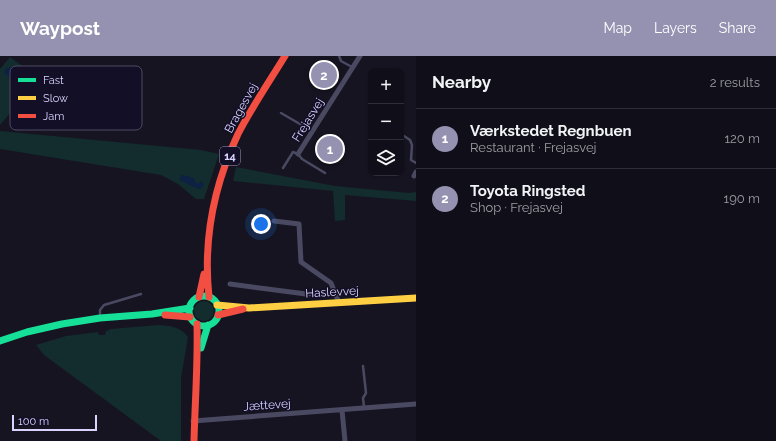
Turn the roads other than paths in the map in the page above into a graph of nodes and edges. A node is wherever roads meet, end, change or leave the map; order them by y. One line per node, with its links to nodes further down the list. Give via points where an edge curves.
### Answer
1 (285, 56): 13 (main road, Bragesvej / 14, via 252,110 228,160 217,194)
2 (339, 56): 4 (lane, via 341,61)
3 (360, 56): 4 (street, Frejasvej)
4 (352, 68): 6 (street, Frejasvej)
5 (281, 113): 6 (lane)
6 (312, 131): 8 (street, Frejasvej)
7 (404, 136): 9 (lane, via 412,145 410,160)
8 (298, 154): 10 (lane, via 293,152); 11 (lane)
9 (416, 163)
10 (283, 168)
11 (325, 173)
12 (274, 221): 15 (street, via 299,224 301,262 331,283)
13 (207, 268): 17 (main road, Bragesvej / 14); 18 (main road, Bragesvej)
14 (230, 284): 15 (street, via 306,294)
15 (335, 292): 20 (street)
16 (141, 294): 27 (lane, via 104,305 100,310)
17 (199, 297): 18 (main road); 22 (main road, 14)
18 (209, 298): 21 (main road)
19 (416, 298): 20 (main road, Haslevvej)
20 (339, 303): 23 (main road, Haslevvej)
21 (217, 305): 23 (main road, Haslevvej); 25 (main road)
22 (190, 308): 24 (main road); 26 (main road)
23 (249, 308): 25 (main road, Haslevvej)
24 (152, 314): 26 (main road); 27 (main road)
25 (218, 315): 29 (main road, via 214,322)
26 (190, 317): 28 (main road)
27 (100, 318): 30 (main road, via 27,332)
28 (197, 324): 29 (main road); 31 (main road)
29 (208, 325): 31 (main road)
30 (0, 341)
31 (198, 356): 36 (main road)
32 (363, 366): 34 (lane, via 366,393 363,398)
33 (416, 404): 34 (street, Jættevej)
34 (364, 408): 35 (street, Jættevej)
35 (342, 410): 36 (street, Jættevej); 38 (street)
36 (193, 421): 37 (main road)
37 (194, 441)
38 (345, 441)

